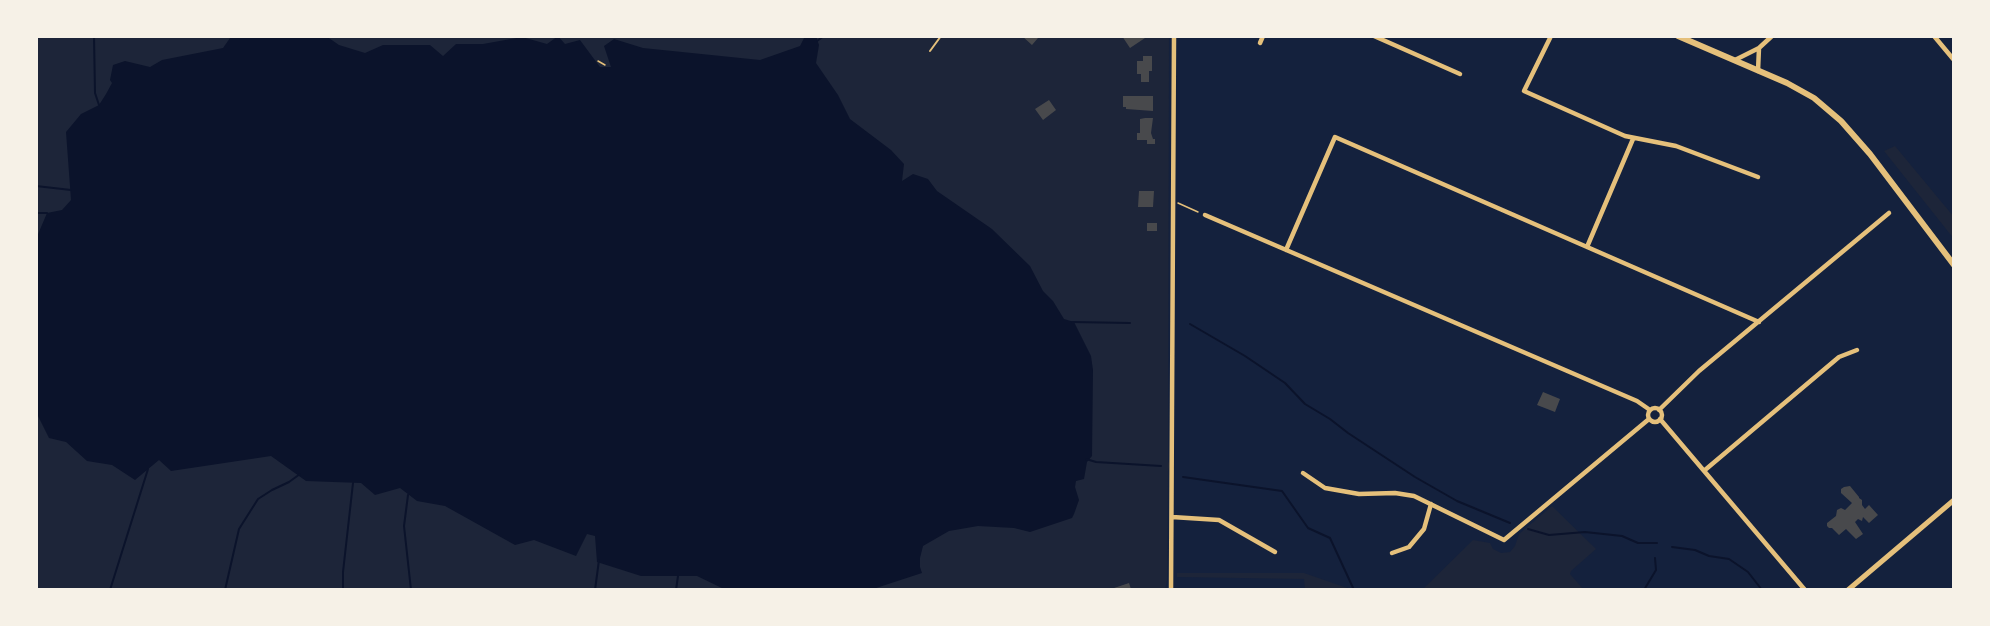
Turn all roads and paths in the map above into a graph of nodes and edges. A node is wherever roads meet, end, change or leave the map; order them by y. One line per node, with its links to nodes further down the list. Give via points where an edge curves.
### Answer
1 (941, 36): 11 (lane)
2 (1174, 36): 20 (street)
3 (1263, 36): 9 (street)
4 (1377, 36): 17 (street)
5 (1551, 36): 18 (street, via 1524,91)
6 (1678, 36): 14 (main road)
7 (1772, 36): 10 (street)
8 (1934, 36): 12 (street)
9 (1260, 44)
10 (1759, 48): 14 (street); 16 (street)
11 (930, 51)
12 (1954, 60)
13 (598, 61): 15 (path)
14 (1734, 61): 16 (main road)
15 (604, 65)
16 (1758, 71): 25 (main road, via 1814,98 1841,121)
17 (1460, 74)
18 (1633, 138): 19 (street, via 1676,146); 23 (street)
19 (1758, 177)
20 (1173, 201): 22 (path); 36 (street)
21 (1889, 213): 26 (street)
22 (1205, 215): 24 (street)
23 (1587, 247): 24 (street, via 1335,137); 26 (street)
24 (1286, 250): 28 (street, via 1637,401)
25 (1954, 265)
26 (1759, 322): 29 (street)
27 (1857, 350): 32 (street, via 1839,357)
28 (1650, 410): 29 (street); 30 (street)
29 (1659, 410): 31 (street)
30 (1649, 419): 31 (street); 35 (street, via 1504,540)
31 (1660, 419): 32 (street)
32 (1704, 470): 40 (street)
33 (1303, 473): 35 (street, via 1325,488 1359,494 1395,493)
34 (1954, 500): 41 (street)
35 (1431, 504): 38 (street, via 1424,529 1409,547)
36 (1172, 517): 37 (street, via 1219,520); 39 (street)
37 (1275, 552)
38 (1392, 553)
39 (1171, 590)
40 (1805, 590)
41 (1848, 590)

